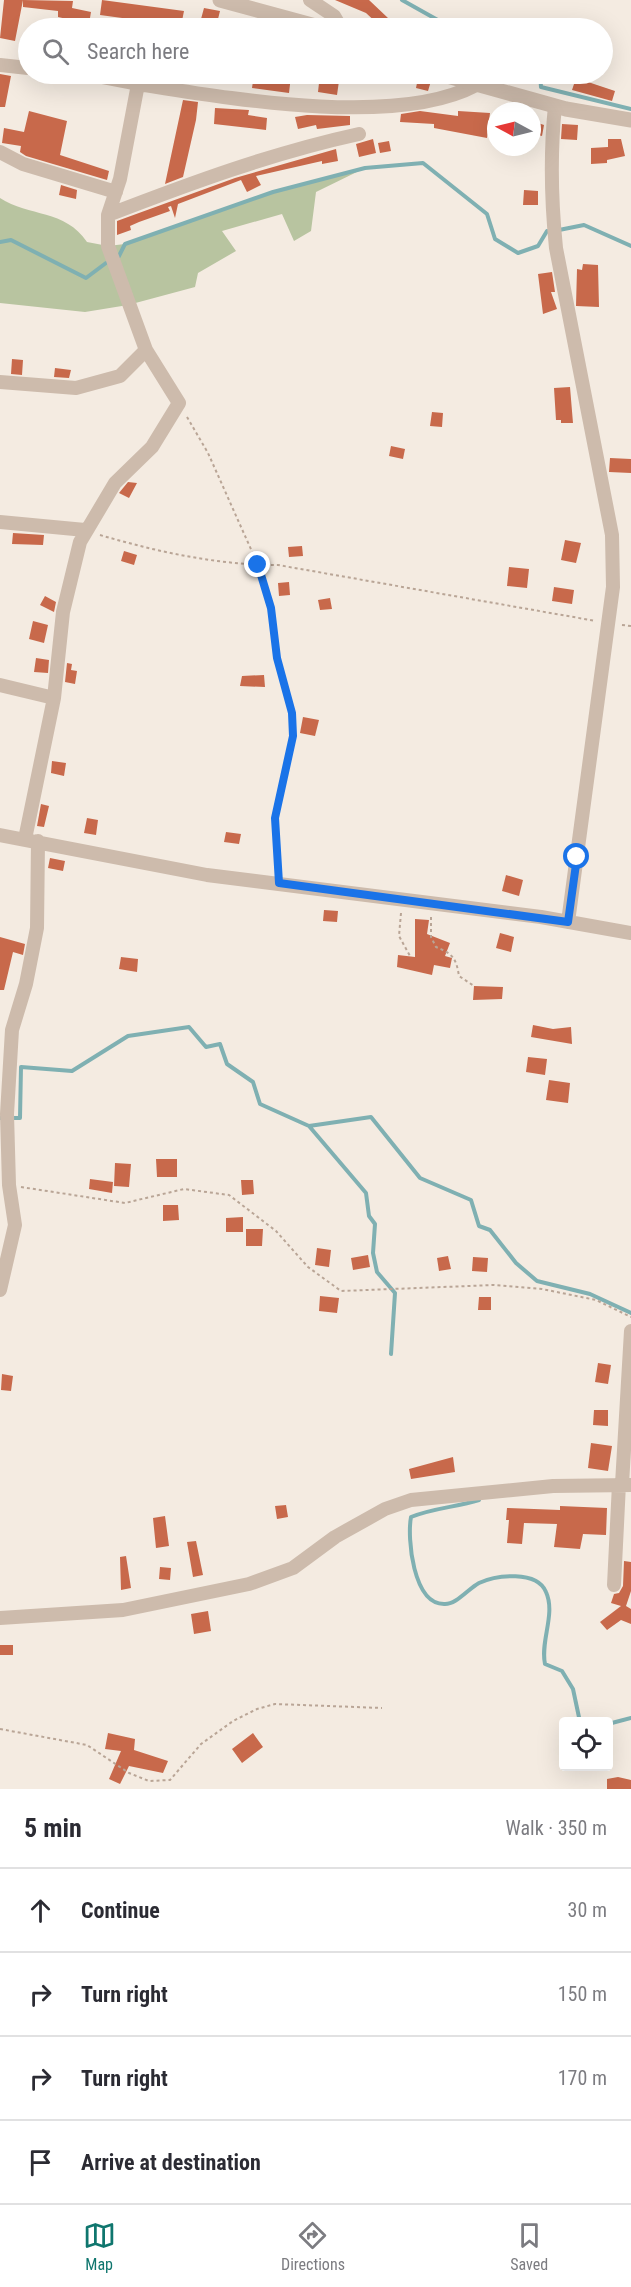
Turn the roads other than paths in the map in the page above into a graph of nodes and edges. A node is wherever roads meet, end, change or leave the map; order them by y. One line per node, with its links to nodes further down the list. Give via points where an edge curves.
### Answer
1 (220, 0): 3 (street)
2 (310, 0): 4 (street)
3 (286, 18)
4 (335, 18)
5 (0, 65): 6 (street)
6 (18, 67)
7 (138, 84): 9 (street, via 251,102 365,106 423,103 457,96); 14 (street)
8 (473, 84): 9 (street)
9 (476, 85): 10 (street)
10 (555, 106): 11 (street); 24 (street, via 551,151 556,248 612,535 613,586)
11 (631, 120)
12 (358, 134): 15 (street, via 272,155)
13 (0, 152): 14 (street, via 23,164)
14 (116, 192): 15 (street)
15 (108, 215): 16 (street, via 108,246)
16 (146, 350): 17 (street, via 120,376 76,388); 19 (street, via 179,403 152,447 115,483)
17 (0, 381)
18 (0, 522): 19 (street)
19 (85, 530): 21 (street, via 63,612)
20 (0, 685): 21 (street)
21 (54, 698): 23 (street)
22 (0, 834): 23 (street)
23 (32, 840): 24 (street, via 207,874); 26 (street, via 37,928 12,1030 7,1114 9,1185 15,1225)
24 (568, 922): 25 (street)
25 (631, 933)
26 (1, 1281)
27 (631, 1331): 28 (street)
28 (624, 1485): 29 (street); 30 (street, via 553,1486 411,1500 385,1509 335,1537 293,1568 249,1584 123,1610)
29 (614, 1585)
30 (0, 1618)

